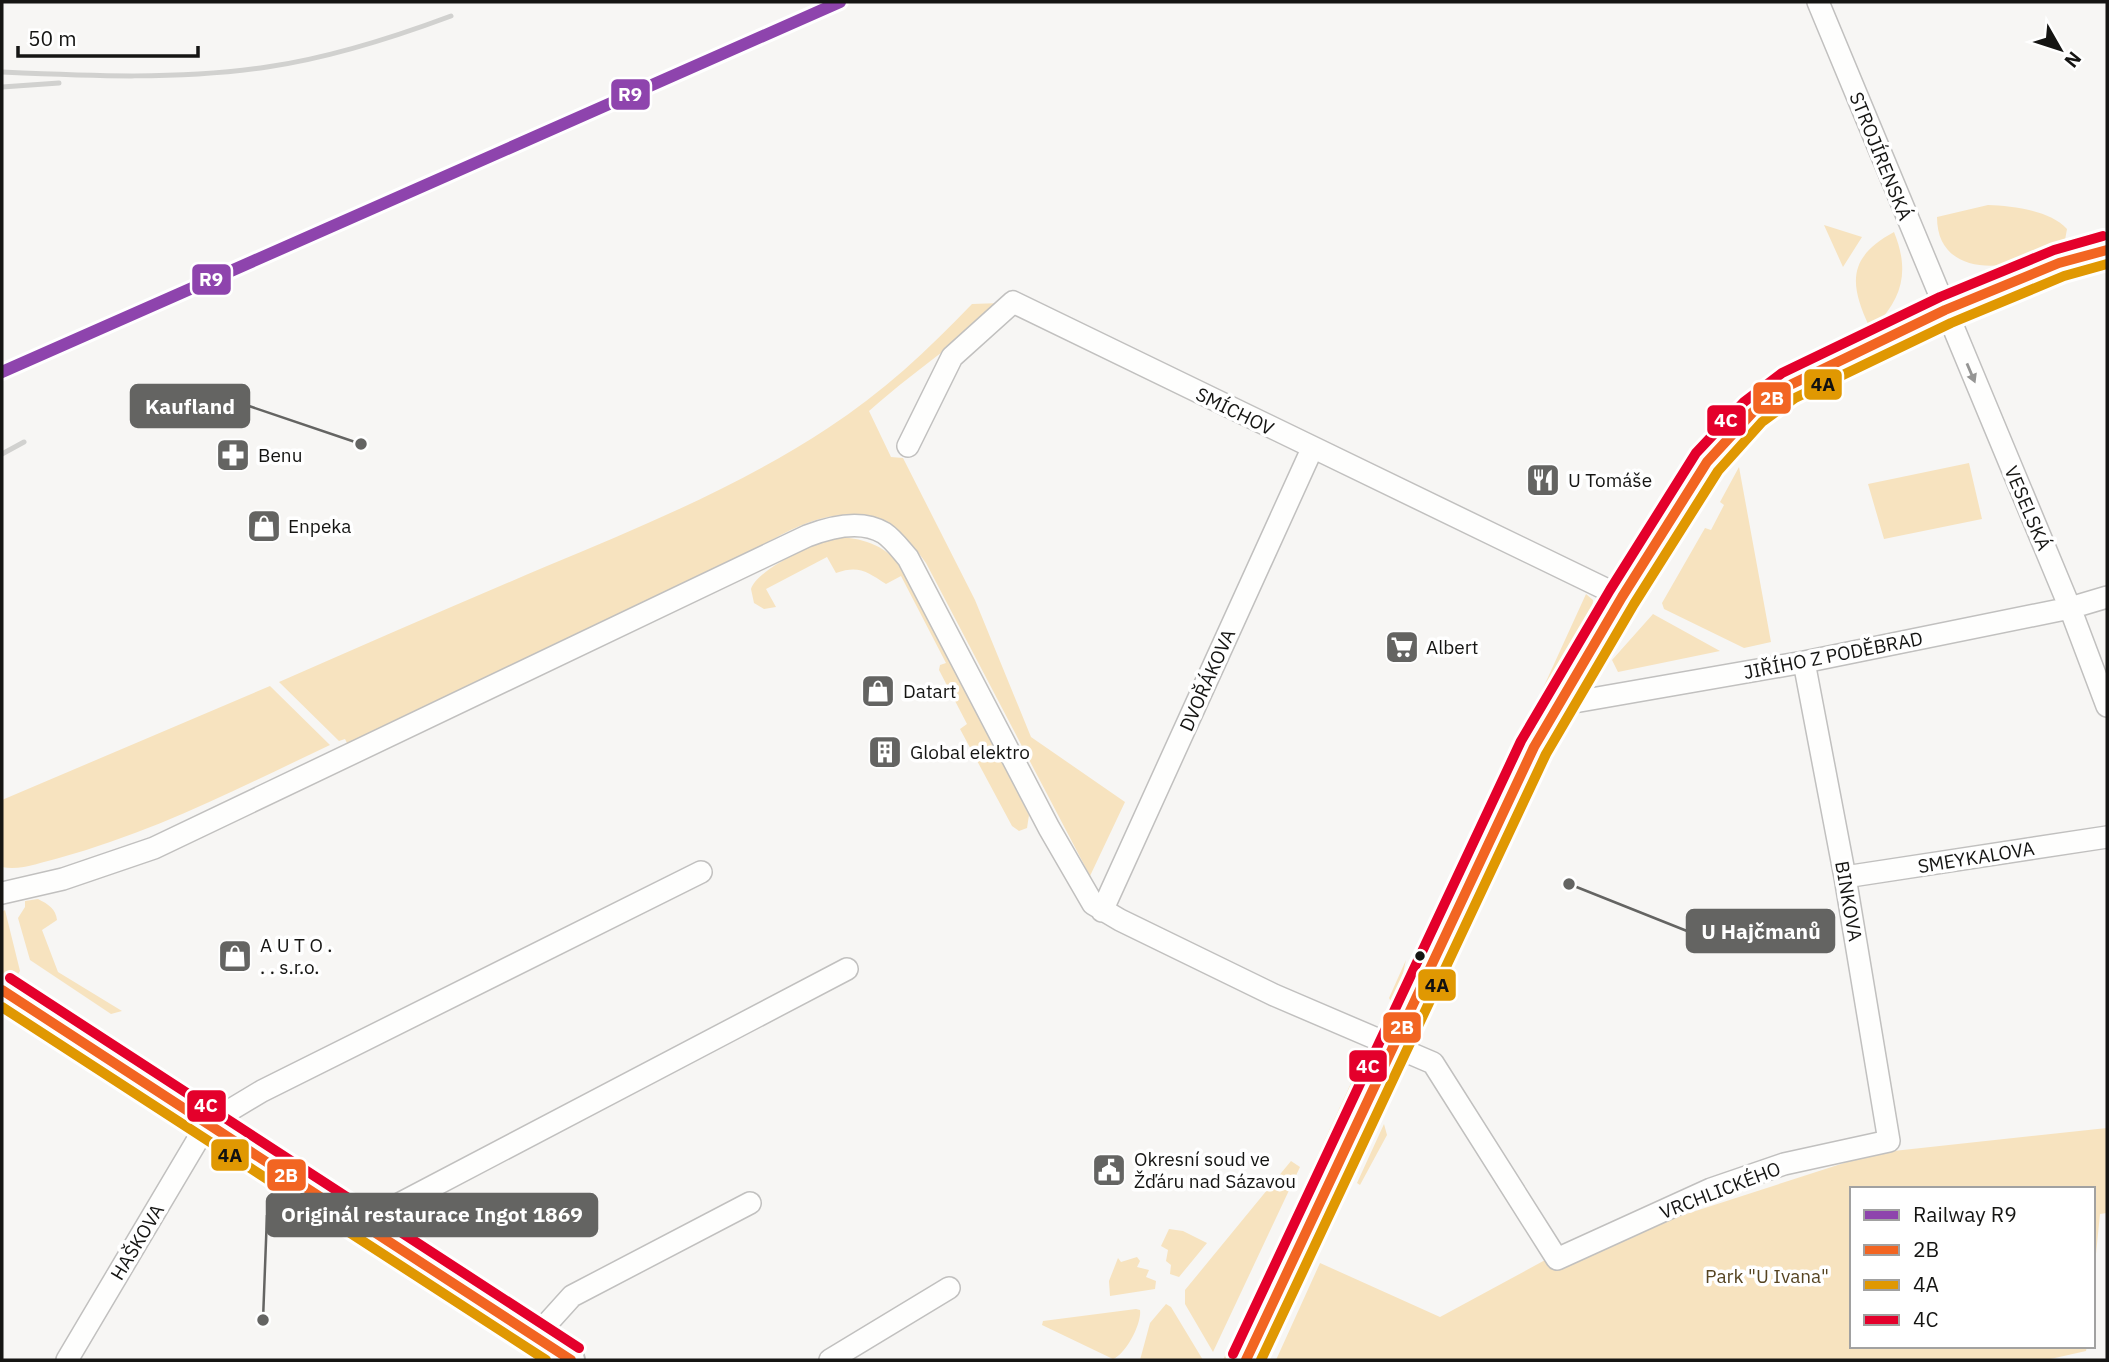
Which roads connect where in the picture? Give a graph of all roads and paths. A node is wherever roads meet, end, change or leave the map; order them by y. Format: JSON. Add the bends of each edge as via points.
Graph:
{"nodes":[{"id":1,"x":1818,"y":2,"type":"edge"},
{"id":2,"x":2107,"y":250,"type":"edge"},
{"id":3,"x":1945,"y":310,"type":"junction"},
{"id":4,"x":908,"y":446,"type":"dead end"},
{"id":5,"x":1312,"y":449,"type":"junction"},
{"id":6,"x":1622,"y":597,"type":"junction"},
{"id":7,"x":2107,"y":597,"type":"edge"},
{"id":8,"x":2070,"y":608,"type":"junction"},
{"id":9,"x":1804,"y":662,"type":"junction"},
{"id":10,"x":1557,"y":705,"type":"junction"},
{"id":11,"x":2107,"y":706,"type":"edge"},
{"id":12,"x":2107,"y":836,"type":"edge"},
{"id":13,"x":701,"y":872,"type":"dead end"},
{"id":14,"x":1845,"y":877,"type":"junction"},
{"id":15,"x":2,"y":893,"type":"edge"},
{"id":16,"x":1102,"y":911,"type":"junction"},
{"id":17,"x":847,"y":969,"type":"dead end"},
{"id":18,"x":2,"y":989,"type":"edge"},
{"id":19,"x":1393,"y":1046,"type":"junction"},
{"id":20,"x":207,"y":1124,"type":"junction"},
{"id":21,"x":1889,"y":1141,"type":"joint"},
{"id":22,"x":750,"y":1203,"type":"dead end"},
{"id":23,"x":360,"y":1224,"type":"junction"},
{"id":24,"x":949,"y":1288,"type":"dead end"},
{"id":25,"x":535,"y":1337,"type":"junction"},
{"id":26,"x":67,"y":1360,"type":"edge"},
{"id":27,"x":571,"y":1360,"type":"edge"},
{"id":28,"x":830,"y":1360,"type":"edge"},
{"id":29,"x":1246,"y":1360,"type":"edge"}],
"edges":[{"from":1,"to":3,"type":"street","name":"STROJÍRENSKÁ"},
{"from":2,"to":3,"type":"street","via":[[2059,263]]},
{"from":3,"to":6,"type":"street","via":[[1788,386],[1753,412],[1707,462]]},
{"from":3,"to":8,"type":"street","name":"VESELSKÁ","one_way":true},
{"from":4,"to":5,"type":"street","name":"SMÍCHOV","via":[[953,357],[1013,302]]},
{"from":5,"to":6,"type":"street","name":"SMÍCHOV"},
{"from":5,"to":16,"type":"street","name":"DVOŘÁKOVA"},
{"from":6,"to":10,"type":"street"},
{"from":7,"to":8,"type":"street","name":"JIŘÍHO Z PODĚBRAD"},
{"from":8,"to":9,"type":"street","name":"JIŘÍHO Z PODĚBRAD"},
{"from":8,"to":11,"type":"street","name":"VESELSKÁ"},
{"from":9,"to":10,"type":"street","name":"JIŘÍHO Z PODĚBRAD"},
{"from":9,"to":14,"type":"street","name":"BINKOVA"},
{"from":10,"to":19,"type":"street"},
{"from":12,"to":14,"type":"street","name":"SMEYKALOVA"},
{"from":13,"to":20,"type":"street","via":[[262,1091]]},
{"from":14,"to":21,"type":"street","name":"BINKOVA"},
{"from":15,"to":16,"type":"street","via":[[63,879],[154,848],[807,536],[854,525],[883,533],[908,558],[1049,828],[1086,894]]},
{"from":16,"to":19,"type":"street","via":[[1274,995]]},
{"from":17,"to":23,"type":"street"},
{"from":18,"to":20,"type":"street"},
{"from":19,"to":21,"type":"street","name":"VRCHLICKÉHO","via":[[1433,1063],[1557,1259],[1711,1189],[1784,1164]]},
{"from":19,"to":29,"type":"street"},
{"from":20,"to":23,"type":"street"},
{"from":20,"to":26,"type":"street","name":"HAŠKOVA"},
{"from":22,"to":25,"type":"street","via":[[572,1296]]},
{"from":23,"to":25,"type":"street"},
{"from":24,"to":28,"type":"street"},
{"from":25,"to":27,"type":"street"}]}
